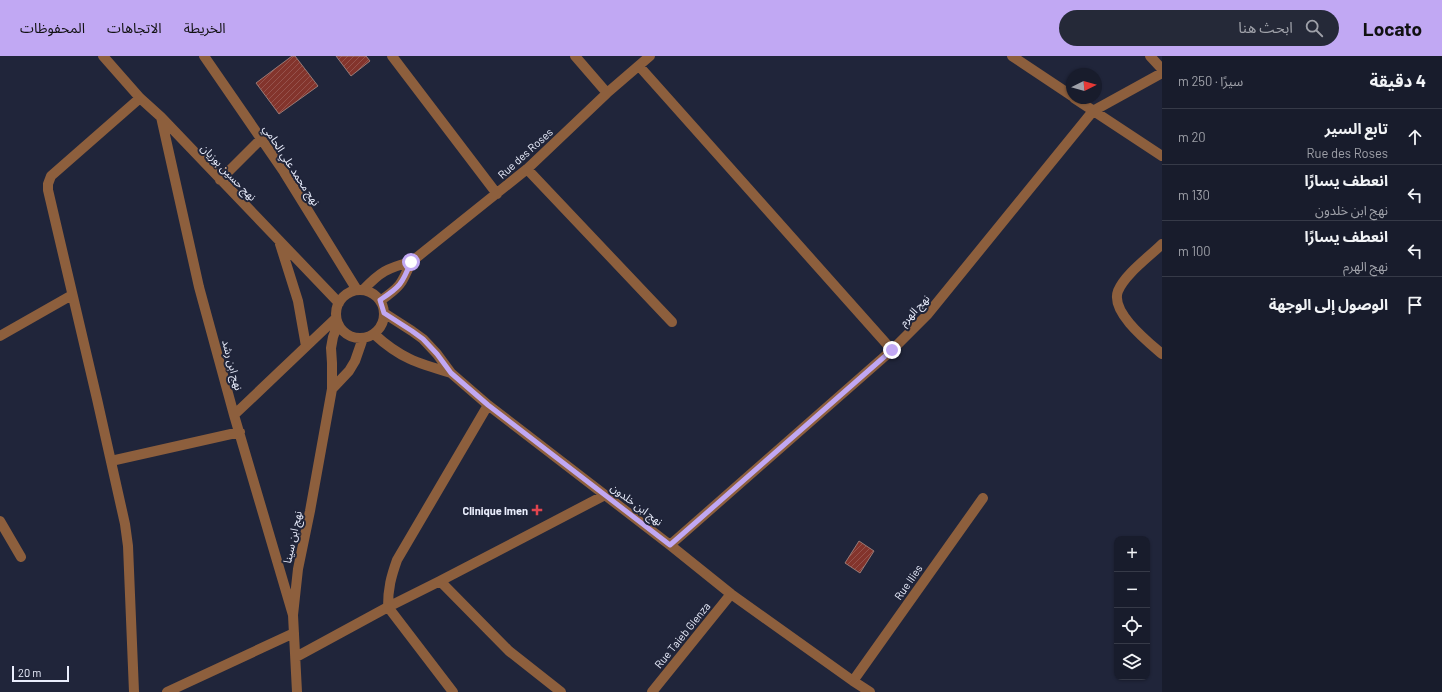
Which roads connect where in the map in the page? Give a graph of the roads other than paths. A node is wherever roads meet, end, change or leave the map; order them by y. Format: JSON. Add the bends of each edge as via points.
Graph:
{"nodes":[{"id":1,"x":103,"y":56,"type":"edge"},
{"id":2,"x":204,"y":56,"type":"edge"},
{"id":3,"x":392,"y":56,"type":"edge"},
{"id":4,"x":575,"y":56,"type":"edge"},
{"id":5,"x":650,"y":56,"type":"edge"},
{"id":6,"x":1012,"y":56,"type":"edge"},
{"id":7,"x":1150,"y":56,"type":"edge"},
{"id":8,"x":639,"y":66,"type":"junction"},
{"id":9,"x":1162,"y":69,"type":"edge"},
{"id":10,"x":1162,"y":73,"type":"edge"},
{"id":11,"x":1066,"y":92,"type":"edge"},
{"id":12,"x":607,"y":93,"type":"junction"},
{"id":13,"x":140,"y":98,"type":"junction"},
{"id":14,"x":1083,"y":104,"type":"edge"},
{"id":15,"x":1093,"y":111,"type":"junction"},
{"id":16,"x":161,"y":117,"type":"junction"},
{"id":17,"x":261,"y":139,"type":"junction"},
{"id":18,"x":1162,"y":156,"type":"edge"},
{"id":19,"x":527,"y":169,"type":"junction"},
{"id":20,"x":220,"y":180,"type":"junction"},
{"id":21,"x":497,"y":194,"type":"junction"},
{"id":22,"x":280,"y":242,"type":"junction"},
{"id":23,"x":1162,"y":244,"type":"edge"},
{"id":24,"x":411,"y":262,"type":"junction"},
{"id":25,"x":360,"y":290,"type":"junction"},
{"id":26,"x":72,"y":295,"type":"junction"},
{"id":27,"x":380,"y":300,"type":"junction"},
{"id":28,"x":339,"y":303,"type":"junction"},
{"id":29,"x":384,"y":313,"type":"junction"},
{"id":30,"x":337,"y":321,"type":"junction"},
{"id":31,"x":672,"y":322,"type":"dead end"},
{"id":32,"x":374,"y":334,"type":"junction"},
{"id":33,"x":0,"y":336,"type":"edge"},
{"id":34,"x":363,"y":338,"type":"junction"},
{"id":35,"x":306,"y":346,"type":"junction"},
{"id":36,"x":892,"y":350,"type":"junction"},
{"id":37,"x":1162,"y":354,"type":"edge"},
{"id":38,"x":451,"y":373,"type":"junction"},
{"id":39,"x":332,"y":389,"type":"junction"},
{"id":40,"x":488,"y":405,"type":"junction"},
{"id":41,"x":234,"y":415,"type":"junction"},
{"id":42,"x":240,"y":432,"type":"junction"},
{"id":43,"x":111,"y":461,"type":"junction"},
{"id":44,"x":605,"y":495,"type":"junction"},
{"id":45,"x":983,"y":498,"type":"dead end"},
{"id":46,"x":0,"y":521,"type":"edge"},
{"id":47,"x":670,"y":545,"type":"junction"},
{"id":48,"x":21,"y":557,"type":"dead end"},
{"id":49,"x":440,"y":581,"type":"junction"},
{"id":50,"x":731,"y":594,"type":"junction"},
{"id":51,"x":388,"y":607,"type":"junction"},
{"id":52,"x":293,"y":615,"type":"junction"},
{"id":53,"x":294,"y":633,"type":"junction"},
{"id":54,"x":296,"y":658,"type":"junction"},
{"id":55,"x":853,"y":681,"type":"junction"},
{"id":56,"x":134,"y":692,"type":"edge"},
{"id":57,"x":167,"y":692,"type":"edge"},
{"id":58,"x":297,"y":692,"type":"edge"},
{"id":59,"x":453,"y":692,"type":"edge"},
{"id":60,"x":561,"y":692,"type":"edge"},
{"id":61,"x":652,"y":692,"type":"edge"},
{"id":62,"x":870,"y":692,"type":"edge"}],
"edges":[{"from":1,"to":13,"type":"street","name":"نهج حسين بوزيان"},
{"from":2,"to":17,"type":"street","name":"نهج محمد علي الحامي"},
{"from":3,"to":21,"type":"street"},
{"from":4,"to":12,"type":"street"},
{"from":5,"to":8,"type":"street","name":"Rue des Roses"},
{"from":6,"to":11,"type":"street"},
{"from":7,"to":9,"type":"street"},
{"from":8,"to":12,"type":"street","name":"Rue des Roses"},
{"from":8,"to":36,"type":"street"},
{"from":10,"to":15,"type":"street"},
{"from":12,"to":19,"type":"street","name":"Rue des Roses"},
{"from":13,"to":16,"type":"street","name":"نهج حسين بوزيان"},
{"from":13,"to":26,"type":"street","via":[[51,176],[48,184],[48,195]]},
{"from":14,"to":15,"type":"street"},
{"from":15,"to":18,"type":"street"},
{"from":15,"to":36,"type":"street","name":"نهج الهرم","via":[[928,315]]},
{"from":16,"to":20,"type":"street","name":"نهج حسين بوزيان"},
{"from":16,"to":41,"type":"street","name":"نهج ابن رشد","via":[[199,287]]},
{"from":17,"to":20,"type":"street"},
{"from":17,"to":25,"type":"street","name":"نهج محمد علي الحامي"},
{"from":19,"to":21,"type":"street","name":"Rue des Roses"},
{"from":19,"to":31,"type":"street"},
{"from":20,"to":22,"type":"street","name":"نهج حسين بوزيان"},
{"from":21,"to":24,"type":"street","name":"Rue des Roses"},
{"from":22,"to":28,"type":"street","name":"نهج حسين بوزيان"},
{"from":22,"to":35,"type":"street","via":[[298,301]]},
{"from":23,"to":37,"type":"street","via":[[1127,278],[1118,292],[1118,307],[1125,318]]},
{"from":24,"to":25,"type":"street","name":"Rue des Roses","via":[[386,269]]},
{"from":24,"to":27,"type":"street","name":"Rue des Roses","via":[[397,289]]},
{"from":25,"to":27,"type":"street","via":[[376,295]]},
{"from":25,"to":28,"type":"street","via":[[349,292]]},
{"from":26,"to":33,"type":"street"},
{"from":26,"to":43,"type":"street"},
{"from":27,"to":29,"type":"street"},
{"from":28,"to":30,"type":"street"},
{"from":29,"to":32,"type":"street","via":[[380,328]]},
{"from":29,"to":38,"type":"street","name":"نهج ابن خلدون","via":[[423,339]]},
{"from":30,"to":34,"type":"street","via":[[344,332],[353,337]]},
{"from":30,"to":35,"type":"street"},
{"from":30,"to":39,"type":"street","name":"نهج ابن سينا","via":[[331,348]]},
{"from":32,"to":34,"type":"street"},
{"from":32,"to":38,"type":"street","name":"نهج ابن خلدون","via":[[402,356]]},
{"from":34,"to":39,"type":"street","via":[[356,361]]},
{"from":35,"to":41,"type":"street"},
{"from":36,"to":47,"type":"street","name":"نهج الهرم"},
{"from":38,"to":40,"type":"street","name":"نهج ابن خلدون"},
{"from":39,"to":52,"type":"street","name":"نهج ابن سينا","via":[[298,569]]},
{"from":40,"to":44,"type":"street","name":"نهج ابن خلدون"},
{"from":40,"to":51,"type":"street","via":[[397,560],[388,592]]},
{"from":41,"to":42,"type":"street","name":"نهج ابن رشد"},
{"from":42,"to":43,"type":"street"},
{"from":42,"to":52,"type":"street","name":"نهج ابن رشد"},
{"from":43,"to":56,"type":"street","via":[[128,546]]},
{"from":44,"to":47,"type":"street","name":"نهج ابن خلدون"},
{"from":44,"to":49,"type":"street"},
{"from":45,"to":55,"type":"street","name":"Rue Ilies"},
{"from":46,"to":48,"type":"street"},
{"from":47,"to":50,"type":"street","name":"نهج ابن خلدون"},
{"from":49,"to":51,"type":"street"},
{"from":49,"to":60,"type":"street","via":[[509,651]]},
{"from":50,"to":55,"type":"street","name":"نهج ابن خلدون"},
{"from":50,"to":61,"type":"street","name":"Rue Taieb Glenza"},
{"from":51,"to":54,"type":"street"},
{"from":51,"to":59,"type":"street"},
{"from":52,"to":53,"type":"street","name":"نهج ابن سينا"},
{"from":53,"to":54,"type":"street","name":"نهج ابن سينا"},
{"from":53,"to":57,"type":"street"},
{"from":54,"to":58,"type":"street","name":"نهج ابن سينا"},
{"from":55,"to":62,"type":"street","name":"نهج ابن خلدون"}]}
